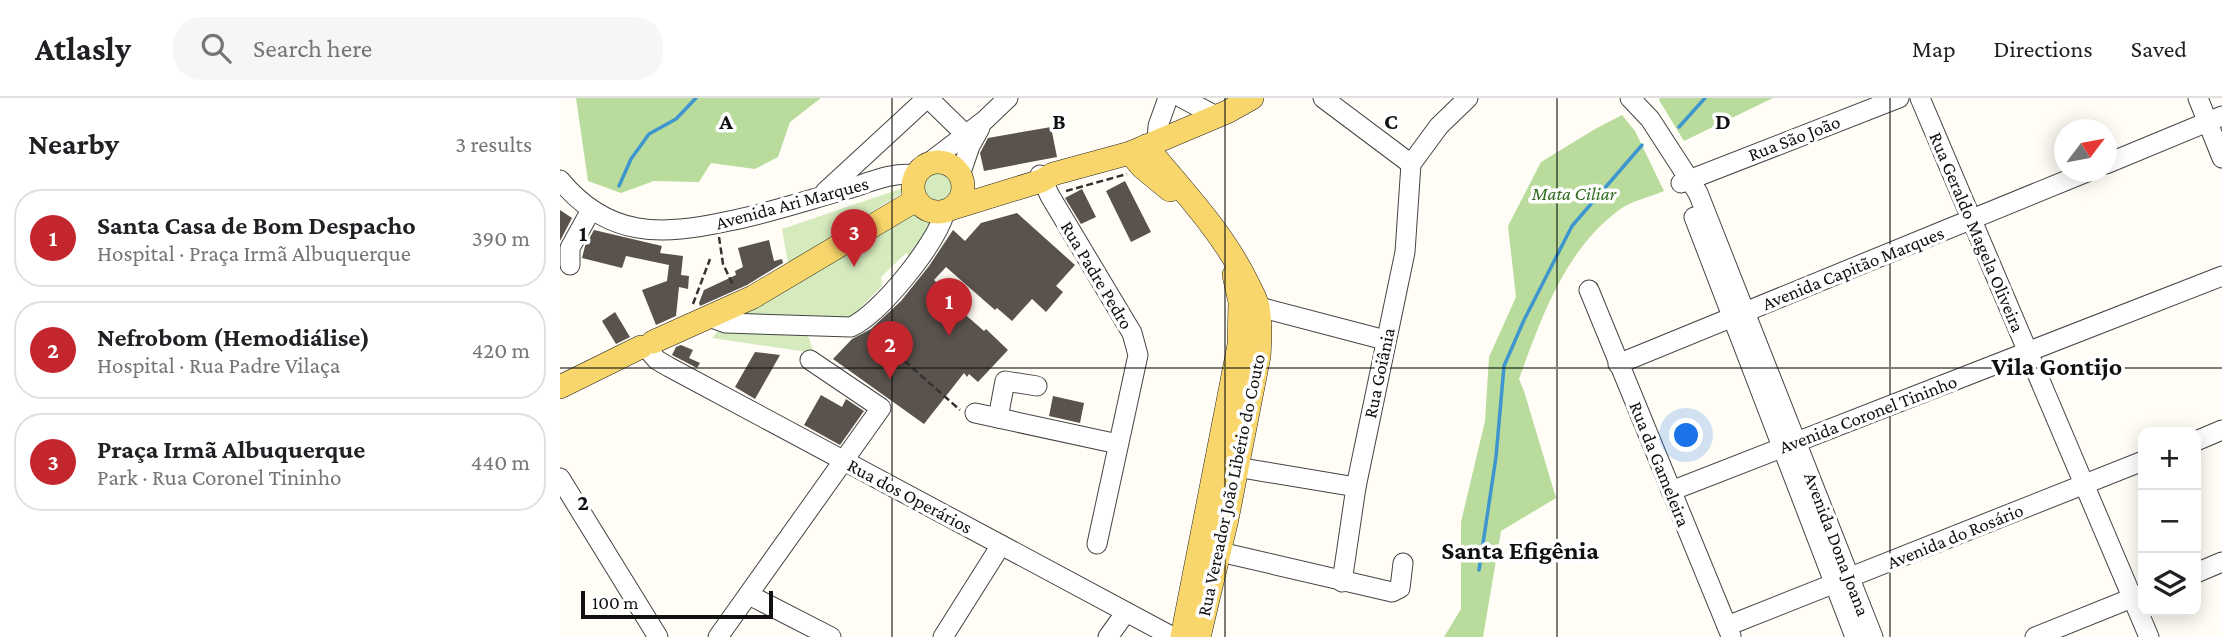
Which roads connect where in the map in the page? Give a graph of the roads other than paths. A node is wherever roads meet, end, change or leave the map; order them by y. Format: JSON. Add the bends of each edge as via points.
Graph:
{"nodes":[{"id":1,"x":928,"y":98,"type":"edge"},
{"id":2,"x":1008,"y":98,"type":"edge"},
{"id":3,"x":1168,"y":98,"type":"edge"},
{"id":4,"x":1182,"y":98,"type":"edge"},
{"id":5,"x":1252,"y":98,"type":"edge"},
{"id":6,"x":1323,"y":98,"type":"edge"},
{"id":7,"x":1468,"y":98,"type":"edge"},
{"id":8,"x":1630,"y":98,"type":"edge"},
{"id":9,"x":1899,"y":98,"type":"edge"},
{"id":10,"x":1920,"y":98,"type":"edge"},
{"id":11,"x":2198,"y":98,"type":"edge"},
{"id":12,"x":1216,"y":116,"type":"junction"},
{"id":13,"x":2215,"y":119,"type":"edge"},
{"id":14,"x":985,"y":120,"type":"junction"},
{"id":15,"x":965,"y":134,"type":"junction"},
{"id":16,"x":1144,"y":152,"type":"junction"},
{"id":17,"x":2117,"y":159,"type":"edge"},
{"id":18,"x":2222,"y":159,"type":"edge"},
{"id":19,"x":1411,"y":164,"type":"junction"},
{"id":20,"x":921,"y":169,"type":"junction"},
{"id":21,"x":961,"y":176,"type":"junction"},
{"id":22,"x":560,"y":180,"type":"edge"},
{"id":23,"x":1685,"y":181,"type":"junction"},
{"id":24,"x":1046,"y":182,"type":"junction"},
{"id":25,"x":2063,"y":182,"type":"edge"},
{"id":26,"x":821,"y":197,"type":"junction"},
{"id":27,"x":916,"y":200,"type":"junction"},
{"id":28,"x":591,"y":210,"type":"junction"},
{"id":29,"x":949,"y":210,"type":"junction"},
{"id":30,"x":1972,"y":219,"type":"junction"},
{"id":31,"x":570,"y":265,"type":"dead end"},
{"id":32,"x":2222,"y":276,"type":"edge"},
{"id":33,"x":1589,"y":290,"type":"dead end"},
{"id":34,"x":1249,"y":303,"type":"junction"},
{"id":35,"x":1739,"y":315,"type":"junction"},
{"id":36,"x":709,"y":317,"type":"junction"},
{"id":37,"x":1385,"y":340,"type":"junction"},
{"id":38,"x":648,"y":347,"type":"junction"},
{"id":39,"x":2028,"y":351,"type":"junction"},
{"id":40,"x":810,"y":359,"type":"dead end"},
{"id":41,"x":1618,"y":364,"type":"junction"},
{"id":42,"x":560,"y":387,"type":"edge"},
{"id":43,"x":1037,"y":387,"type":"dead end"},
{"id":44,"x":969,"y":412,"type":"road end"},
{"id":45,"x":998,"y":418,"type":"junction"},
{"id":46,"x":2222,"y":430,"type":"edge"},
{"id":47,"x":2201,"y":438,"type":"edge"},
{"id":48,"x":1118,"y":444,"type":"junction"},
{"id":49,"x":1790,"y":445,"type":"junction"},
{"id":50,"x":844,"y":460,"type":"junction"},
{"id":51,"x":2138,"y":463,"type":"edge"},
{"id":52,"x":1236,"y":467,"type":"junction"},
{"id":53,"x":560,"y":478,"type":"edge"},
{"id":54,"x":2084,"y":484,"type":"junction"},
{"id":55,"x":1356,"y":486,"type":"junction"},
{"id":56,"x":1671,"y":491,"type":"junction"},
{"id":57,"x":1097,"y":544,"type":"dead end"},
{"id":58,"x":1001,"y":545,"type":"junction"},
{"id":59,"x":1220,"y":552,"type":"junction"},
{"id":60,"x":2222,"y":562,"type":"edge"},
{"id":61,"x":1403,"y":564,"type":"dead end"},
{"id":62,"x":2201,"y":571,"type":"edge"},
{"id":63,"x":1842,"y":580,"type":"junction"},
{"id":64,"x":1342,"y":582,"type":"junction"},
{"id":65,"x":749,"y":596,"type":"junction"},
{"id":66,"x":2138,"y":596,"type":"edge"},
{"id":67,"x":1126,"y":612,"type":"junction"},
{"id":68,"x":2143,"y":616,"type":"edge"},
{"id":69,"x":1729,"y":631,"type":"edge"},
{"id":70,"x":658,"y":637,"type":"edge"},
{"id":71,"x":718,"y":637,"type":"edge"},
{"id":72,"x":831,"y":637,"type":"edge"},
{"id":73,"x":943,"y":637,"type":"edge"},
{"id":74,"x":1108,"y":637,"type":"edge"},
{"id":75,"x":1173,"y":637,"type":"edge"},
{"id":76,"x":1182,"y":637,"type":"edge"},
{"id":77,"x":1199,"y":637,"type":"edge"},
{"id":78,"x":1855,"y":637,"type":"edge"},
{"id":79,"x":1873,"y":637,"type":"edge"},
{"id":80,"x":2035,"y":637,"type":"edge"},
{"id":81,"x":2149,"y":637,"type":"edge"}],
"edges":[{"from":1,"to":15,"type":"street"},
{"from":1,"to":26,"type":"street"},
{"from":2,"to":14,"type":"street"},
{"from":3,"to":16,"type":"street"},
{"from":4,"to":12,"type":"street"},
{"from":5,"to":12,"type":"main road"},
{"from":6,"to":19,"type":"street"},
{"from":7,"to":19,"type":"street","via":[[1439,126]]},
{"from":8,"to":23,"type":"street","name":"Avenida Dona Joana","via":[[1650,120]]},
{"from":9,"to":23,"type":"street","name":"Rua São João"},
{"from":10,"to":30,"type":"street","name":"Rua Geraldo Magela Oliveira"},
{"from":11,"to":13,"type":"street"},
{"from":12,"to":16,"type":"main road"},
{"from":13,"to":17,"type":"street"},
{"from":13,"to":18,"type":"street"},
{"from":14,"to":15,"type":"street"},
{"from":14,"to":21,"type":"street","via":[[970,146]]},
{"from":15,"to":20,"type":"street"},
{"from":16,"to":24,"type":"main road"},
{"from":16,"to":34,"type":"main road","name":"Rua Vereador João Libério do Couto","via":[[1229,256]]},
{"from":19,"to":37,"type":"street","name":"Rua Goiânia","via":[[1405,252]]},
{"from":20,"to":21,"type":"main road","via":[[943,162]]},
{"from":20,"to":26,"type":"street","name":"Avenida Ari Marques"},
{"from":20,"to":27,"type":"main road","via":[[912,183]]},
{"from":21,"to":24,"type":"main road","via":[[978,182]]},
{"from":21,"to":29,"type":"main road","via":[[962,195]]},
{"from":22,"to":28,"type":"street","name":"Avenida Ari Marques"},
{"from":23,"to":35,"type":"street","name":"Avenida Dona Joana"},
{"from":24,"to":29,"type":"main road"},
{"from":24,"to":48,"type":"street","name":"Rua Padre Pedro","via":[[1136,343],[1138,355]]},
{"from":25,"to":30,"type":"street","name":"Avenida Capitão Marques"},
{"from":26,"to":28,"type":"street","name":"Avenida Ari Marques","via":[[666,232],[627,226]]},
{"from":27,"to":29,"type":"main road","via":[[928,211]]},
{"from":27,"to":36,"type":"main road","via":[[741,303]]},
{"from":28,"to":31,"type":"street","via":[[570,248]]},
{"from":29,"to":36,"type":"street","via":[[921,258],[850,327],[726,323]]},
{"from":30,"to":35,"type":"street","name":"Avenida Capitão Marques"},
{"from":30,"to":39,"type":"street","name":"Rua Geraldo Magela Oliveira"},
{"from":32,"to":39,"type":"street","name":"Avenida Coronel Tininho"},
{"from":33,"to":41,"type":"street","name":"Rua da Gameleira"},
{"from":34,"to":37,"type":"street"},
{"from":34,"to":52,"type":"main road","name":"Rua Vereador João Libério do Couto","via":[[1261,337]]},
{"from":34,"to":76,"type":"main road","name":"Rua Vereador João Libério do Couto"},
{"from":35,"to":41,"type":"street","name":"Avenida Capitão Marques"},
{"from":35,"to":49,"type":"street","name":"Avenida Dona Joana"},
{"from":36,"to":38,"type":"main road"},
{"from":37,"to":55,"type":"street","name":"Rua Goiânia"},
{"from":38,"to":42,"type":"main road"},
{"from":38,"to":50,"type":"street","name":"Rua dos Operários","via":[[657,360]]},
{"from":39,"to":49,"type":"street","name":"Avenida Coronel Tininho"},
{"from":39,"to":54,"type":"street","name":"Rua Geraldo Magela Oliveira"},
{"from":40,"to":50,"type":"street","via":[[881,408]]},
{"from":41,"to":56,"type":"street","name":"Rua da Gameleira"},
{"from":43,"to":45,"type":"street","via":[[1005,381]]},
{"from":44,"to":45,"type":"street"},
{"from":45,"to":48,"type":"street"},
{"from":46,"to":47,"type":"street"},
{"from":48,"to":57,"type":"street","name":"Rua Padre Pedro"},
{"from":49,"to":56,"type":"street","name":"Avenida Coronel Tininho"},
{"from":49,"to":63,"type":"street","name":"Avenida Dona Joana"},
{"from":50,"to":58,"type":"street","name":"Rua dos Operários"},
{"from":50,"to":65,"type":"street"},
{"from":51,"to":54,"type":"street","name":"Avenida do Rosário"},
{"from":52,"to":55,"type":"street"},
{"from":52,"to":59,"type":"main road","name":"Rua Vereador João Libério do Couto"},
{"from":53,"to":70,"type":"street"},
{"from":54,"to":63,"type":"street","name":"Avenida do Rosário"},
{"from":54,"to":66,"type":"street","name":"Rua Geraldo Magela Oliveira"},
{"from":55,"to":64,"type":"street","name":"Rua Goiânia"},
{"from":56,"to":69,"type":"street","name":"Rua da Gameleira"},
{"from":58,"to":67,"type":"street","name":"Rua dos Operários"},
{"from":58,"to":73,"type":"street"},
{"from":59,"to":64,"type":"street"},
{"from":59,"to":77,"type":"main road","name":"Rua Vereador João Libério do Couto"},
{"from":60,"to":62,"type":"street"},
{"from":61,"to":64,"type":"street","via":[[1400,588],[1392,592]]},
{"from":63,"to":69,"type":"street","name":"Avenida do Rosário"},
{"from":63,"to":78,"type":"street","name":"Avenida Dona Joana"},
{"from":63,"to":79,"type":"street","name":"Avenida Dona Joana"},
{"from":65,"to":71,"type":"street"},
{"from":65,"to":72,"type":"street"},
{"from":66,"to":80,"type":"street"},
{"from":67,"to":74,"type":"street"},
{"from":67,"to":75,"type":"street","name":"Rua dos Operários"},
{"from":68,"to":81,"type":"street","name":"Rua Geraldo Magela Oliveira"}]}
